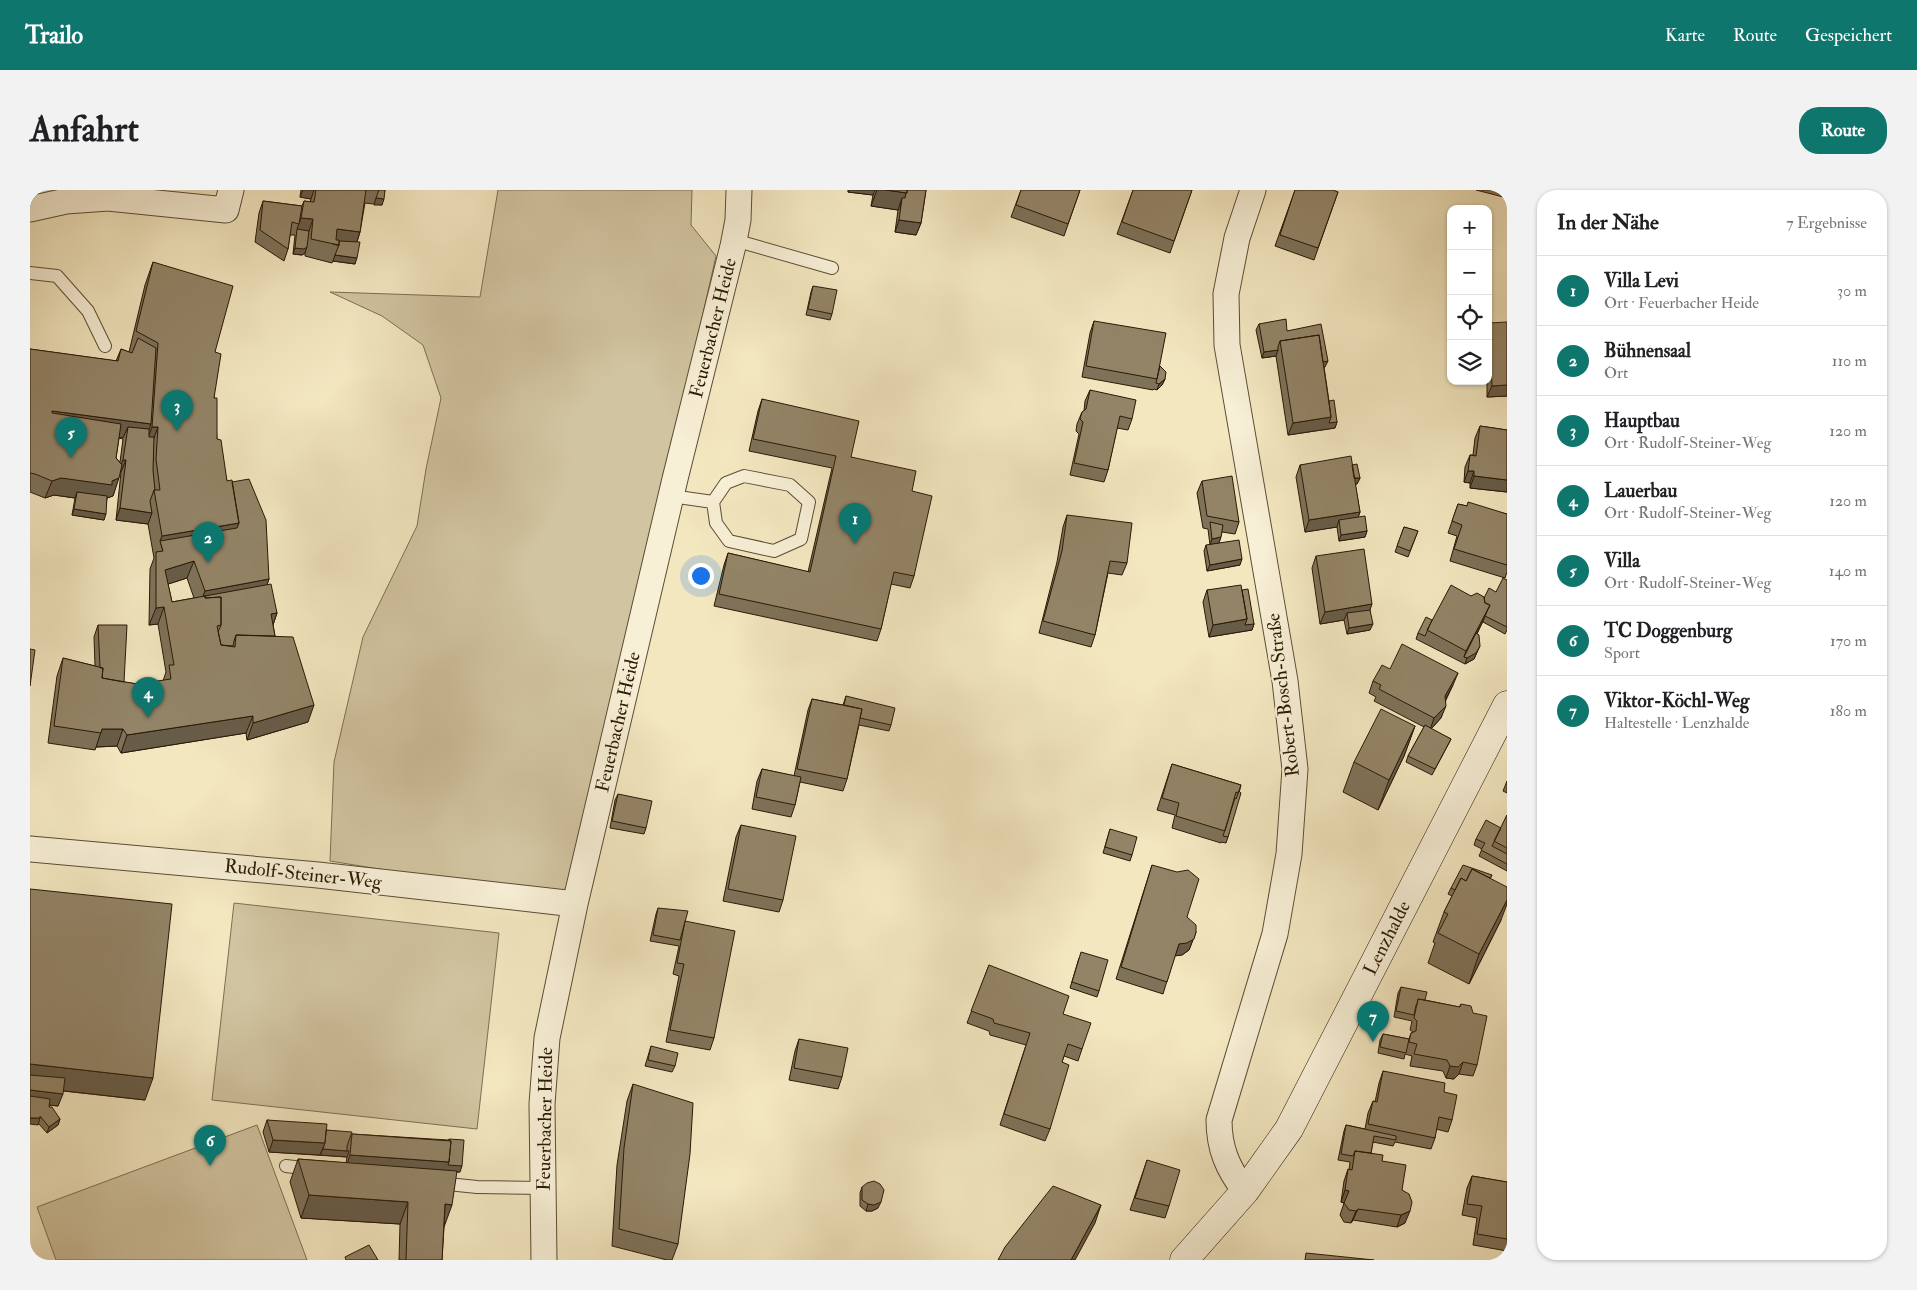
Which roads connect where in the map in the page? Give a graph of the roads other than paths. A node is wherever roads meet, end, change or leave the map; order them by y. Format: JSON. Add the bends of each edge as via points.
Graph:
{"nodes":[{"id":1,"x":231,"y":190,"type":"edge"},
{"id":2,"x":739,"y":190,"type":"edge"},
{"id":3,"x":1253,"y":190,"type":"edge"},
{"id":4,"x":30,"y":209,"type":"edge"},
{"id":5,"x":734,"y":240,"type":"junction"},
{"id":6,"x":832,"y":268,"type":"dead end"},
{"id":7,"x":30,"y":272,"type":"edge"},
{"id":8,"x":104,"y":346,"type":"dead end"},
{"id":9,"x":671,"y":496,"type":"junction"},
{"id":10,"x":713,"y":502,"type":"junction"},
{"id":11,"x":1507,"y":705,"type":"edge"},
{"id":12,"x":30,"y":849,"type":"edge"},
{"id":13,"x":575,"y":904,"type":"junction"},
{"id":14,"x":286,"y":1166,"type":"dead end"},
{"id":15,"x":324,"y":1170,"type":"edge"},
{"id":16,"x":429,"y":1182,"type":"edge"},
{"id":17,"x":543,"y":1188,"type":"junction"},
{"id":18,"x":1245,"y":1191,"type":"junction"},
{"id":19,"x":544,"y":1260,"type":"edge"},
{"id":20,"x":1184,"y":1260,"type":"edge"}],
"edges":[{"from":1,"to":4,"type":"street","via":[[226,210],[108,198],[66,201]]},
{"from":2,"to":5,"type":"street","name":"Feuerbacher Heide"},
{"from":3,"to":18,"type":"street","name":"Robert-Bosch-Straße","via":[[1237,238],[1226,294],[1227,345],[1285,681],[1295,769],[1289,854],[1275,934],[1219,1120],[1219,1139],[1225,1159]]},
{"from":5,"to":6,"type":"lane"},
{"from":5,"to":9,"type":"street","name":"Feuerbacher Heide"},
{"from":7,"to":8,"type":"lane","via":[[57,276],[88,311]]},
{"from":9,"to":10,"type":"lane"},
{"from":9,"to":13,"type":"street","name":"Feuerbacher Heide"},
{"from":10,"to":10,"type":"lane","via":[[716,522],[729,541],[774,551],[800,540],[809,502],[790,486],[744,476],[726,483]]},
{"from":11,"to":18,"type":"street","name":"Lenzhalde","via":[[1289,1129]]},
{"from":12,"to":13,"type":"street","name":"Rudolf-Steiner-Weg","via":[[318,875]]},
{"from":13,"to":17,"type":"street","name":"Feuerbacher Heide","via":[[547,1038],[542,1104]]},
{"from":14,"to":15,"type":"lane"},
{"from":16,"to":17,"type":"lane","via":[[476,1187]]},
{"from":17,"to":19,"type":"street","name":"Feuerbacher Heide"},
{"from":18,"to":20,"type":"street","name":"Lenzhalde"}]}
